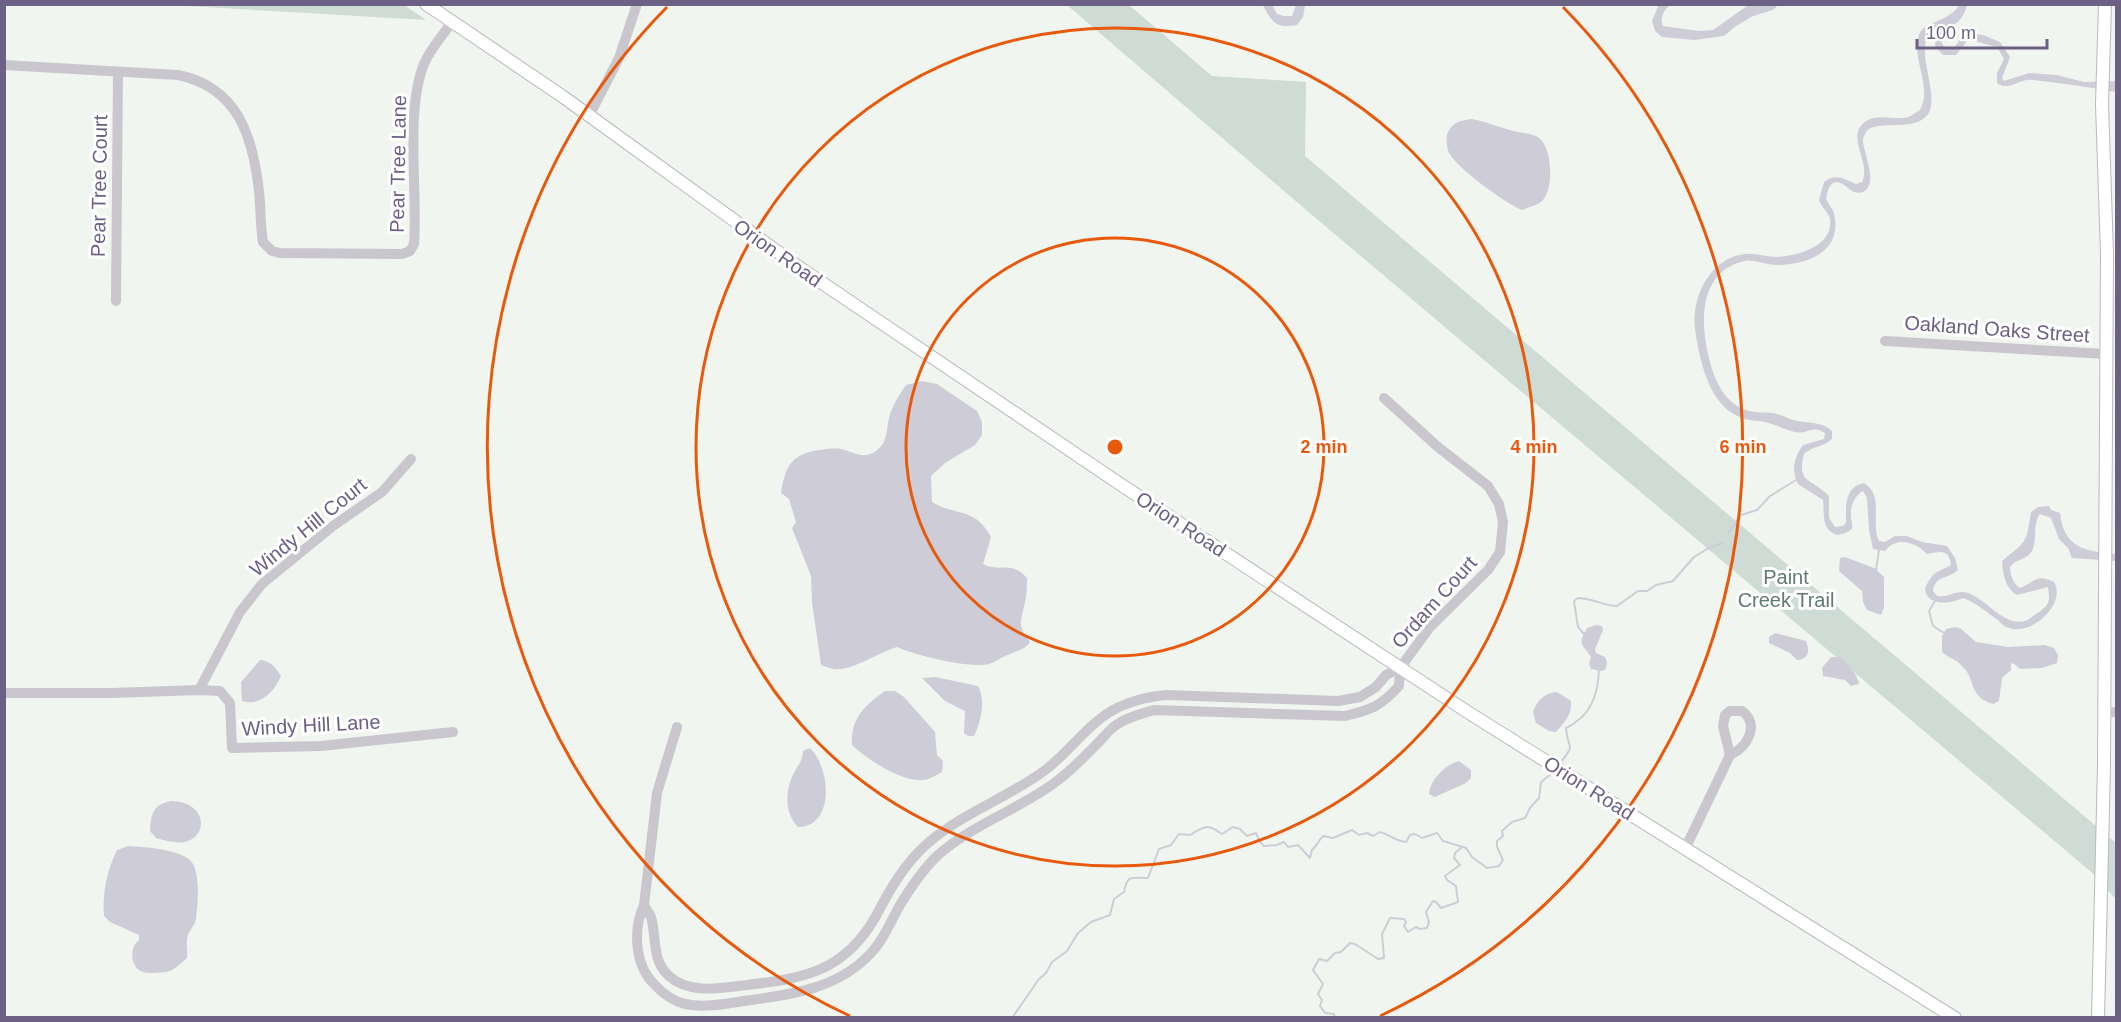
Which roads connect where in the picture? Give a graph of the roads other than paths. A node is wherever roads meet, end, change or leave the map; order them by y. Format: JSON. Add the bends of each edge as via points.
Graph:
{"nodes":[{"id":1,"x":426,"y":4,"type":"edge"},
{"id":2,"x":637,"y":4,"type":"edge"},
{"id":3,"x":2104,"y":4,"type":"edge"},
{"id":4,"x":452,"y":22,"type":"junction"},
{"id":5,"x":4,"y":65,"type":"edge"},
{"id":6,"x":118,"y":72,"type":"junction"},
{"id":7,"x":589,"y":116,"type":"junction"},
{"id":8,"x":116,"y":301,"type":"dead end"},
{"id":9,"x":2111,"y":316,"type":"edge"},
{"id":10,"x":1885,"y":341,"type":"dead end"},
{"id":11,"x":2106,"y":354,"type":"junction"},
{"id":12,"x":1384,"y":398,"type":"dead end"},
{"id":13,"x":411,"y":459,"type":"dead end"},
{"id":14,"x":1400,"y":668,"type":"junction"},
{"id":15,"x":199,"y":690,"type":"junction"},
{"id":16,"x":4,"y":693,"type":"edge"},
{"id":17,"x":1365,"y":694,"type":"junction"},
{"id":18,"x":1162,"y":695,"type":"junction"},
{"id":19,"x":1313,"y":701,"type":"junction"},
{"id":20,"x":1375,"y":707,"type":"junction"},
{"id":21,"x":1161,"y":710,"type":"junction"},
{"id":22,"x":2111,"y":713,"type":"edge"},
{"id":23,"x":1312,"y":715,"type":"junction"},
{"id":24,"x":677,"y":727,"type":"dead end"},
{"id":25,"x":453,"y":732,"type":"dead end"},
{"id":26,"x":1730,"y":755,"type":"dead end"},
{"id":27,"x":1016,"y":789,"type":"junction"},
{"id":28,"x":1023,"y":802,"type":"junction"},
{"id":29,"x":1685,"y":849,"type":"junction"},
{"id":30,"x":910,"y":861,"type":"junction"},
{"id":31,"x":924,"y":870,"type":"junction"},
{"id":32,"x":644,"y":905,"type":"junction"},
{"id":33,"x":776,"y":982,"type":"junction"},
{"id":34,"x":779,"y":997,"type":"junction"},
{"id":35,"x":1955,"y":1017,"type":"edge"},
{"id":36,"x":2098,"y":1017,"type":"edge"}],
"edges":[{"from":1,"to":4,"type":"main road","name":"Orion Road"},
{"from":2,"to":7,"type":"street","via":[[619,58]]},
{"from":3,"to":9,"type":"main road","via":[[2102,104]]},
{"from":4,"to":6,"type":"street","name":"Pear Tree Lane","via":[[424,63],[418,84],[414,244],[402,254],[272,251],[263,242],[253,152],[247,130],[234,108],[222,95],[194,78]]},
{"from":4,"to":7,"type":"main road","name":"Orion Road"},
{"from":5,"to":6,"type":"street","name":"Pear Tree Lane"},
{"from":6,"to":8,"type":"street","name":"Pear Tree Court"},
{"from":7,"to":14,"type":"main road","name":"Orion Road","via":[[825,285]]},
{"from":9,"to":11,"type":"main road"},
{"from":10,"to":11,"type":"street","name":"Oakland Oaks Street"},
{"from":11,"to":22,"type":"main road"},
{"from":12,"to":14,"type":"street","name":"Ordam Court","via":[[1488,486],[1499,504],[1503,522],[1500,552],[1488,570],[1430,627]]},
{"from":13,"to":15,"type":"street","name":"Windy Hill Court","via":[[376,497],[333,526],[262,584],[240,612]]},
{"from":14,"to":17,"type":"street"},
{"from":14,"to":20,"type":"street","via":[[1399,686]]},
{"from":14,"to":29,"type":"main road","name":"Orion Road"},
{"from":15,"to":16,"type":"street","name":"Windy Hill Lane"},
{"from":15,"to":25,"type":"street","name":"Windy Hill Lane","via":[[220,691],[230,703],[232,748],[321,746]]},
{"from":17,"to":19,"type":"street","via":[[1338,701]]},
{"from":17,"to":20,"type":"street"},
{"from":18,"to":19,"type":"street"},
{"from":18,"to":21,"type":"street"},
{"from":18,"to":27,"type":"street","via":[[1118,707],[1096,722],[1059,760]]},
{"from":19,"to":23,"type":"street"},
{"from":20,"to":23,"type":"street","via":[[1345,716]]},
{"from":21,"to":23,"type":"street"},
{"from":21,"to":28,"type":"street","via":[[1139,714],[1115,725],[1071,770]]},
{"from":22,"to":36,"type":"main road"},
{"from":24,"to":32,"type":"street","via":[[657,792]]},
{"from":26,"to":29,"type":"street"},
{"from":27,"to":28,"type":"street"},
{"from":27,"to":30,"type":"street","via":[[951,825]]},
{"from":28,"to":31,"type":"street","via":[[962,837]]},
{"from":29,"to":35,"type":"main road","name":"Orion Road"},
{"from":30,"to":31,"type":"street"},
{"from":30,"to":33,"type":"street","via":[[850,952],[822,969]]},
{"from":31,"to":34,"type":"street","via":[[861,963],[810,990]]},
{"from":32,"to":33,"type":"street","via":[[651,918],[658,959],[668,976],[680,984],[717,989]]},
{"from":32,"to":34,"type":"street","via":[[638,919],[639,959],[662,992],[674,1000],[700,1006]]},
{"from":33,"to":34,"type":"street"}]}
